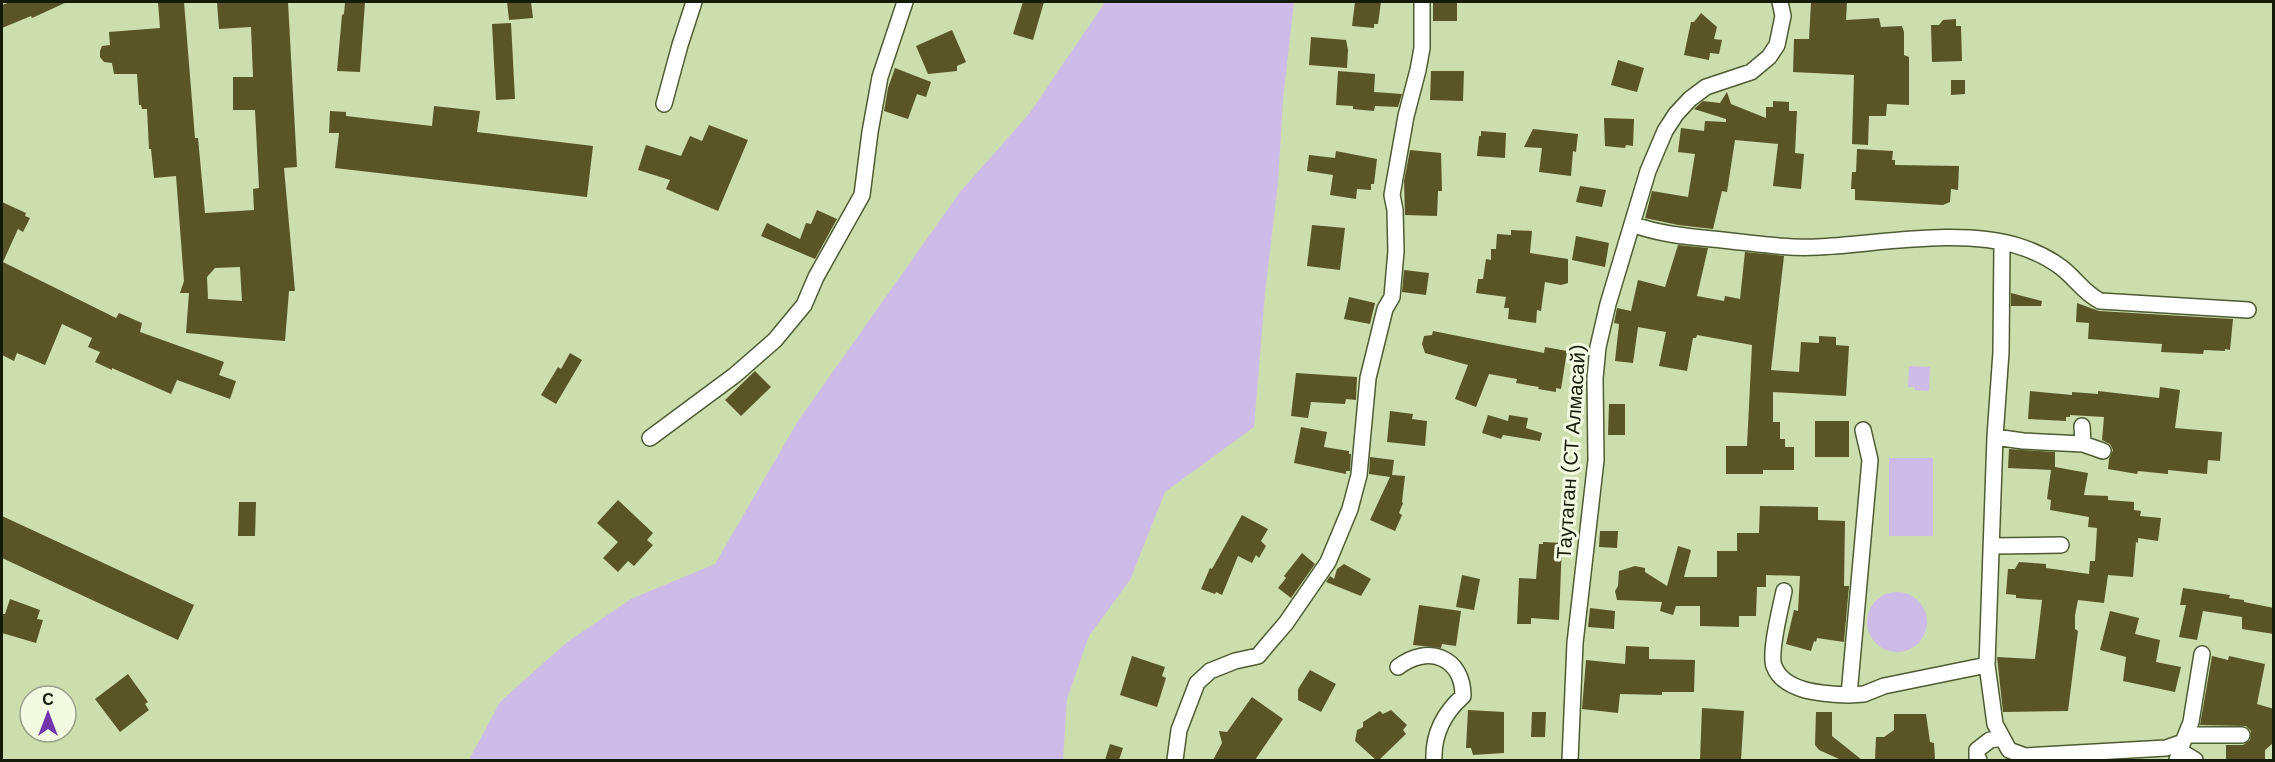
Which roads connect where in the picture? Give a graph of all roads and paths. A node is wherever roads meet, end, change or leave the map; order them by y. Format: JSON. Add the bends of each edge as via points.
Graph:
{"nodes":[{"id":1,"x":694,"y":2,"type":"edge"},
{"id":2,"x":905,"y":2,"type":"edge"},
{"id":3,"x":1422,"y":2,"type":"edge"},
{"id":4,"x":1780,"y":2,"type":"edge"},
{"id":5,"x":664,"y":104,"type":"dead end"},
{"id":6,"x":1632,"y":224,"type":"junction"},
{"id":7,"x":2002,"y":243,"type":"junction"},
{"id":8,"x":2248,"y":310,"type":"dead end"},
{"id":9,"x":2082,"y":426,"type":"dead end"},
{"id":10,"x":1863,"y":430,"type":"dead end"},
{"id":11,"x":1995,"y":437,"type":"junction"},
{"id":12,"x":651,"y":438,"type":"dead end"},
{"id":13,"x":2083,"y":444,"type":"junction"},
{"id":14,"x":2103,"y":451,"type":"dead end"},
{"id":15,"x":2061,"y":545,"type":"dead end"},
{"id":16,"x":1991,"y":546,"type":"junction"},
{"id":17,"x":1784,"y":591,"type":"dead end"},
{"id":18,"x":2202,"y":654,"type":"dead end"},
{"id":19,"x":1987,"y":665,"type":"junction"},
{"id":20,"x":1398,"y":667,"type":"dead end"},
{"id":21,"x":1849,"y":695,"type":"junction"},
{"id":22,"x":2242,"y":735,"type":"dead end"},
{"id":23,"x":2181,"y":747,"type":"edge"},
{"id":24,"x":2004,"y":753,"type":"edge"},
{"id":25,"x":1978,"y":755,"type":"edge"},
{"id":26,"x":2026,"y":758,"type":"edge"},
{"id":27,"x":1175,"y":760,"type":"edge"},
{"id":28,"x":1434,"y":760,"type":"edge"},
{"id":29,"x":1570,"y":760,"type":"edge"},
{"id":30,"x":1964,"y":760,"type":"edge"},
{"id":31,"x":2195,"y":760,"type":"edge"}],
"edges":[{"from":1,"to":5,"type":"street"},
{"from":2,"to":12,"type":"street","via":[[880,76],[862,195],[804,305],[775,340],[735,375]]},
{"from":3,"to":27,"type":"street","via":[[1420,59],[1392,195],[1396,251],[1392,297],[1385,309],[1368,378],[1362,455],[1350,509],[1328,562],[1258,656],[1210,671],[1197,683],[1179,730]]},
{"from":4,"to":6,"type":"street","name":"Таутаган (СТ Алмасай)","via":[[1784,16],[1777,45],[1769,57],[1751,72],[1706,87],[1670,123],[1648,171]]},
{"from":6,"to":7,"type":"street","via":[[1687,236],[1787,247],[1925,239]]},
{"from":6,"to":29,"type":"street","name":"Таутаган (СТ Алмасай)","via":[[1598,347],[1594,397],[1596,460],[1575,643]]},
{"from":7,"to":8,"type":"street","via":[[2042,255],[2100,301]]},
{"from":7,"to":11,"type":"street"},
{"from":9,"to":13,"type":"street"},
{"from":10,"to":21,"type":"street","via":[[1870,460]]},
{"from":11,"to":13,"type":"street"},
{"from":11,"to":16,"type":"street"},
{"from":13,"to":14,"type":"street"},
{"from":15,"to":16,"type":"street"},
{"from":16,"to":19,"type":"street"},
{"from":17,"to":21,"type":"street","via":[[1773,665],[1783,678],[1799,688]]},
{"from":18,"to":23,"type":"street","via":[[2191,722]]},
{"from":19,"to":21,"type":"street"},
{"from":19,"to":24,"type":"street","via":[[1990,700]]},
{"from":20,"to":28,"type":"street","via":[[1412,659],[1435,655],[1446,660],[1460,676],[1463,696],[1443,718]]},
{"from":22,"to":23,"type":"street"},
{"from":23,"to":26,"type":"street"},
{"from":23,"to":31,"type":"street"},
{"from":24,"to":25,"type":"street","via":[[1990,740]]},
{"from":24,"to":26,"type":"street"},
{"from":25,"to":30,"type":"street"}]}
